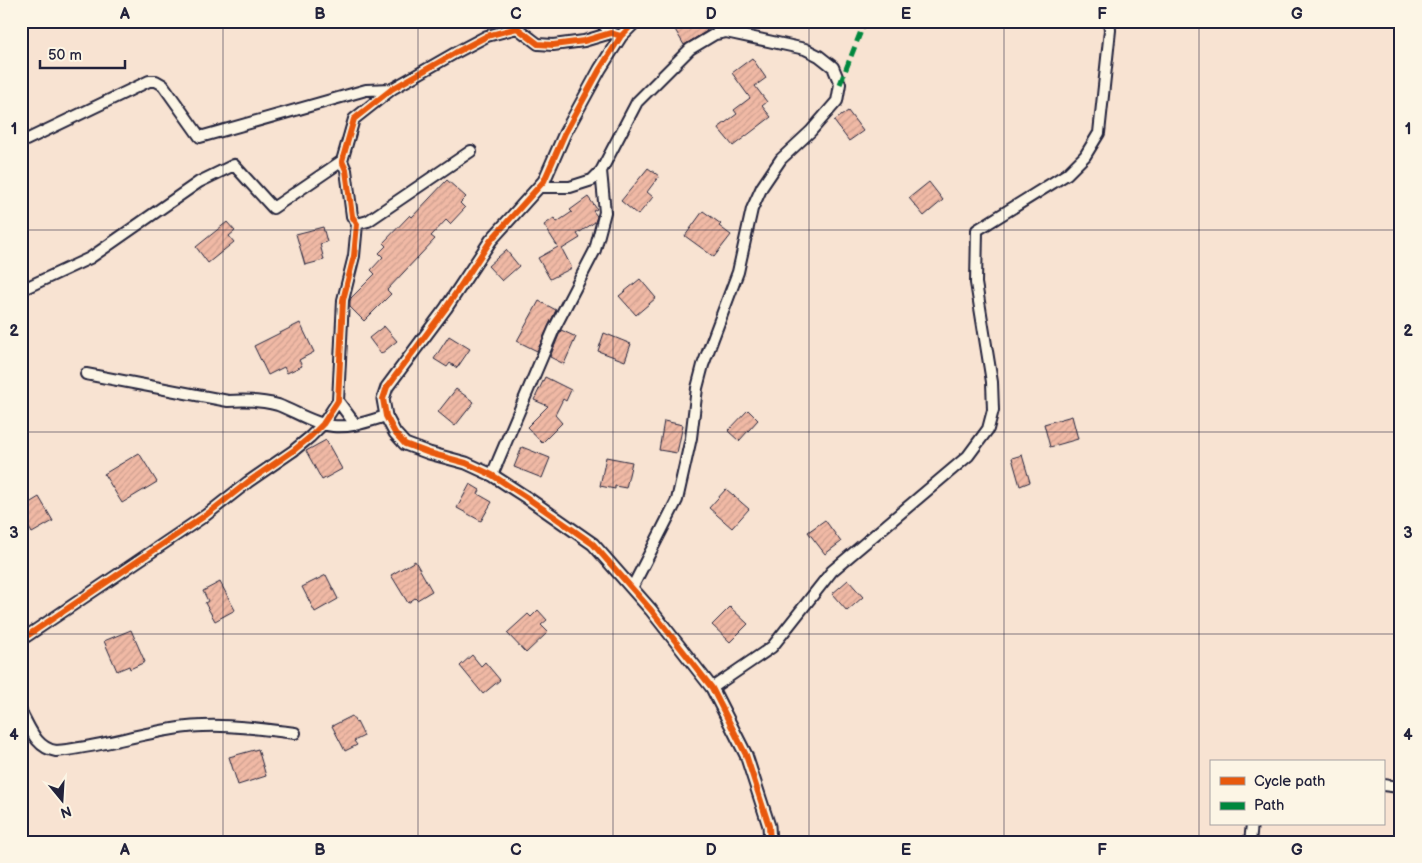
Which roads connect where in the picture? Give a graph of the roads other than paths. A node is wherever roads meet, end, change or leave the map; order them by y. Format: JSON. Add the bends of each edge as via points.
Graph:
{"nodes":[{"id":1,"x":600,"y":21,"type":"edge"},
{"id":2,"x":636,"y":21,"type":"edge"},
{"id":3,"x":1109,"y":21,"type":"edge"},
{"id":4,"x":517,"y":25,"type":"edge"},
{"id":5,"x":616,"y":34,"type":"junction"},
{"id":6,"x":392,"y":89,"type":"junction"},
{"id":7,"x":24,"y":141,"type":"dead end"},
{"id":8,"x":471,"y":151,"type":"dead end"},
{"id":9,"x":342,"y":161,"type":"junction"},
{"id":10,"x":601,"y":171,"type":"junction"},
{"id":11,"x":539,"y":187,"type":"junction"},
{"id":12,"x":357,"y":224,"type":"junction"},
{"id":13,"x":21,"y":290,"type":"edge"},
{"id":14,"x":86,"y":374,"type":"dead end"},
{"id":15,"x":338,"y":401,"type":"junction"},
{"id":16,"x":386,"y":416,"type":"junction"},
{"id":17,"x":322,"y":424,"type":"junction"},
{"id":18,"x":355,"y":424,"type":"junction"},
{"id":19,"x":492,"y":475,"type":"junction"},
{"id":20,"x":632,"y":588,"type":"junction"},
{"id":21,"x":21,"y":640,"type":"edge"},
{"id":22,"x":712,"y":688,"type":"junction"},
{"id":23,"x":21,"y":712,"type":"edge"},
{"id":24,"x":295,"y":733,"type":"dead end"},
{"id":25,"x":1384,"y":785,"type":"edge"},
{"id":26,"x":1401,"y":792,"type":"edge"},
{"id":27,"x":1252,"y":826,"type":"edge"},
{"id":28,"x":770,"y":842,"type":"edge"},
{"id":29,"x":1250,"y":842,"type":"edge"}],
"edges":[{"from":1,"to":5,"type":"street"},
{"from":2,"to":5,"type":"street"},
{"from":3,"to":22,"type":"street","via":[[1099,132],[1085,156],[1067,174],[977,230],[976,283],[992,382],[988,429],[968,456],[832,571],[772,647]]},
{"from":4,"to":5,"type":"street","via":[[538,44],[553,45]]},
{"from":4,"to":6,"type":"street","via":[[487,36]]},
{"from":5,"to":11,"type":"street"},
{"from":6,"to":7,"type":"street","via":[[366,90],[200,137],[163,85],[149,81]]},
{"from":6,"to":9,"type":"street","via":[[354,118]]},
{"from":8,"to":12,"type":"street","via":[[368,221]]},
{"from":9,"to":12,"type":"street","via":[[352,216]]},
{"from":9,"to":13,"type":"street","via":[[273,208],[234,165],[199,182],[90,258]]},
{"from":10,"to":11,"type":"street","via":[[592,180],[570,187]]},
{"from":10,"to":19,"type":"street","via":[[605,212],[595,250],[554,328]]},
{"from":10,"to":20,"type":"street","via":[[636,102],[690,49],[715,34],[726,32],[805,49],[833,67],[840,84],[837,101],[781,159],[752,209],[738,272],[697,388],[678,500]]},
{"from":11,"to":16,"type":"street","via":[[491,240],[446,308],[387,386],[384,399]]},
{"from":12,"to":15,"type":"street","via":[[354,256],[343,300]]},
{"from":14,"to":17,"type":"street","via":[[228,401],[248,399],[276,404]]},
{"from":15,"to":17,"type":"street"},
{"from":15,"to":18,"type":"street"},
{"from":16,"to":18,"type":"street"},
{"from":16,"to":19,"type":"street","via":[[405,444],[466,462]]},
{"from":17,"to":18,"type":"street"},
{"from":17,"to":21,"type":"street","via":[[293,451],[206,515]]},
{"from":19,"to":20,"type":"street","via":[[593,544]]},
{"from":20,"to":22,"type":"street"},
{"from":22,"to":28,"type":"street","via":[[746,755]]},
{"from":23,"to":24,"type":"street","via":[[40,744],[56,751],[193,726],[240,726]]},
{"from":25,"to":26,"type":"street","via":[[1399,787]]},
{"from":27,"to":29,"type":"street"}]}
